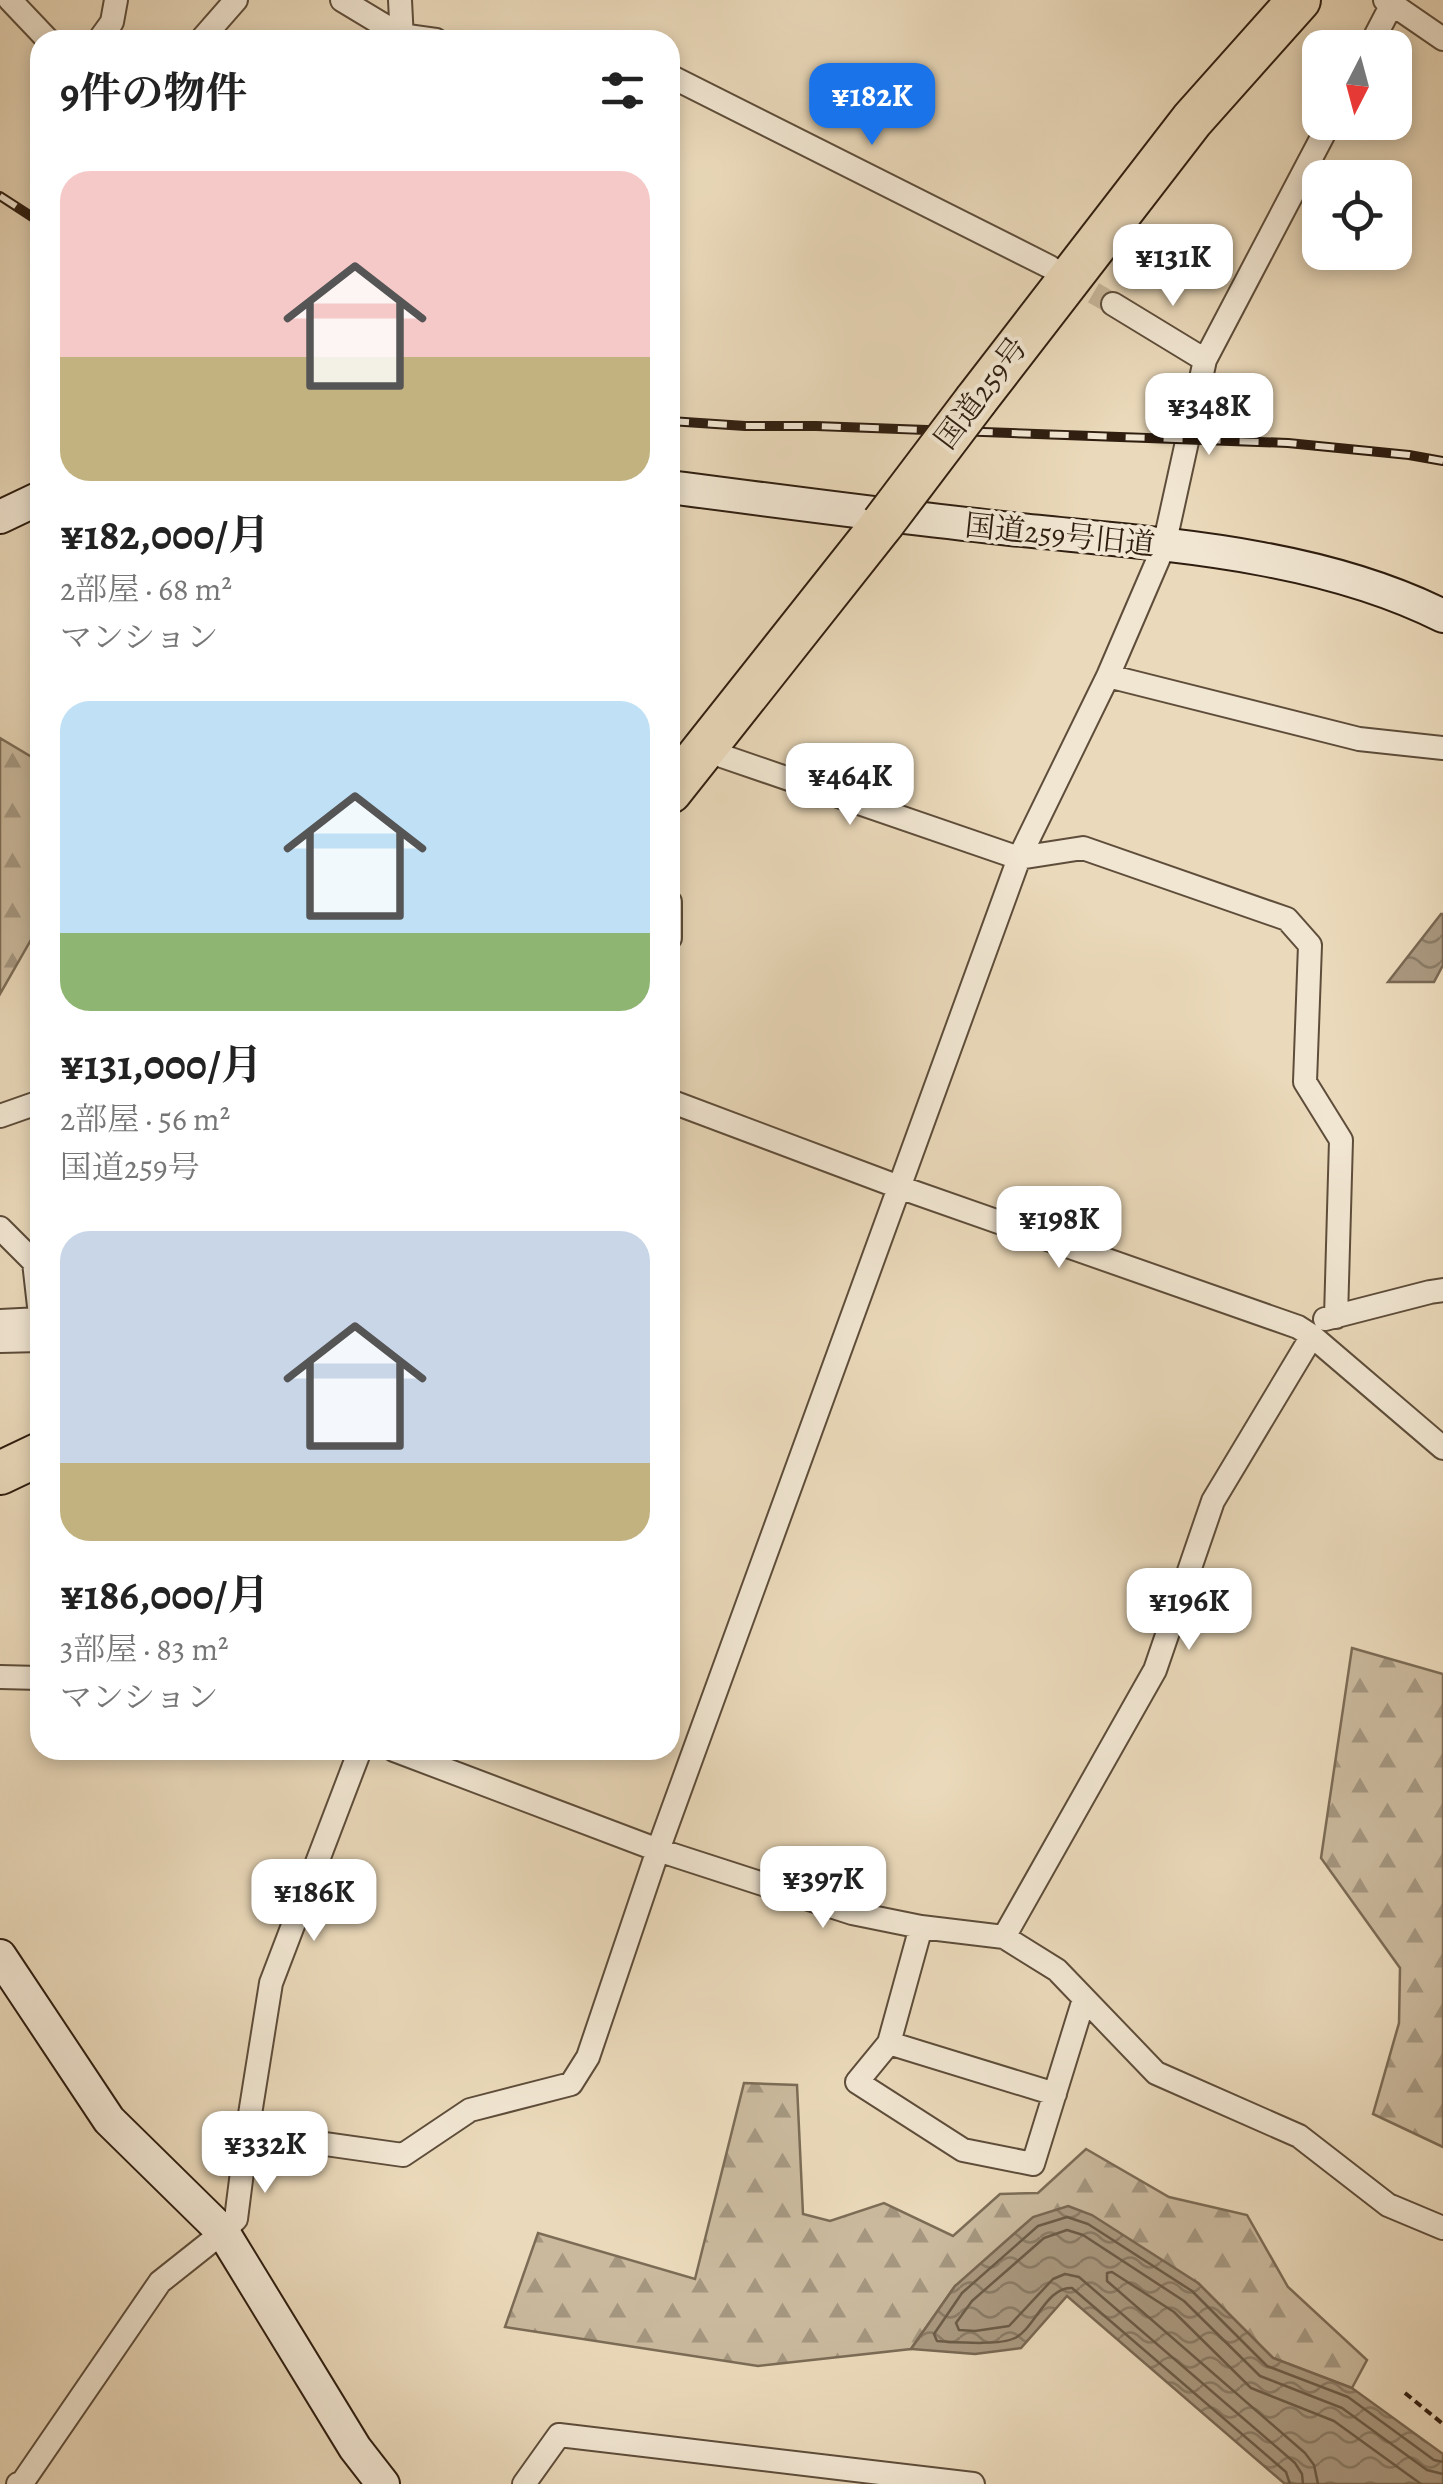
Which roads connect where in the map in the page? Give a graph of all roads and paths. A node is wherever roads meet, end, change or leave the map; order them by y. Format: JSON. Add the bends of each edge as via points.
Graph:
{"nodes":[{"id":1,"x":10,"y":0,"type":"edge"},
{"id":2,"x":116,"y":0,"type":"edge"},
{"id":3,"x":236,"y":0,"type":"edge"},
{"id":4,"x":342,"y":0,"type":"edge"},
{"id":5,"x":400,"y":0,"type":"edge"},
{"id":6,"x":1299,"y":0,"type":"edge"},
{"id":7,"x":1389,"y":2,"type":"edge"},
{"id":8,"x":38,"y":30,"type":"edge"},
{"id":9,"x":106,"y":30,"type":"edge"},
{"id":10,"x":210,"y":30,"type":"edge"},
{"id":11,"x":389,"y":30,"type":"edge"},
{"id":12,"x":401,"y":30,"type":"edge"},
{"id":13,"x":1377,"y":30,"type":"edge"},
{"id":14,"x":1443,"y":39,"type":"edge"},
{"id":15,"x":680,"y":81,"type":"edge"},
{"id":16,"x":1321,"y":140,"type":"edge"},
{"id":17,"x":1050,"y":267,"type":"tunnel mouth"},
{"id":18,"x":1113,"y":304,"type":"tunnel mouth"},
{"id":19,"x":1205,"y":360,"type":"junction"},
{"id":20,"x":680,"y":488,"type":"edge"},
{"id":21,"x":30,"y":503,"type":"edge"},
{"id":22,"x":0,"y":517,"type":"edge"},
{"id":23,"x":1164,"y":546,"type":"junction"},
{"id":24,"x":1443,"y":616,"type":"edge"},
{"id":25,"x":1108,"y":676,"type":"junction"},
{"id":26,"x":706,"y":746,"type":"junction"},
{"id":27,"x":1443,"y":748,"type":"edge"},
{"id":28,"x":680,"y":779,"type":"edge"},
{"id":29,"x":1018,"y":858,"type":"junction"},
{"id":30,"x":30,"y":1106,"type":"edge"},
{"id":31,"x":680,"y":1106,"type":"edge"},
{"id":32,"x":0,"y":1116,"type":"edge"},
{"id":33,"x":898,"y":1188,"type":"junction"},
{"id":34,"x":0,"y":1228,"type":"edge"},
{"id":35,"x":30,"y":1258,"type":"edge"},
{"id":36,"x":1439,"y":1285,"type":"edge"},
{"id":37,"x":1336,"y":1316,"type":"junction"},
{"id":38,"x":30,"y":1318,"type":"edge"},
{"id":39,"x":0,"y":1321,"type":"edge"},
{"id":40,"x":1305,"y":1331,"type":"junction"},
{"id":41,"x":30,"y":1340,"type":"edge"},
{"id":42,"x":0,"y":1341,"type":"edge"},
{"id":43,"x":1443,"y":1448,"type":"edge"},
{"id":44,"x":30,"y":1459,"type":"edge"},
{"id":45,"x":0,"y":1474,"type":"edge"},
{"id":46,"x":0,"y":1677,"type":"edge"},
{"id":47,"x":30,"y":1678,"type":"edge"},
{"id":48,"x":356,"y":1760,"type":"edge"},
{"id":49,"x":420,"y":1760,"type":"edge"},
{"id":50,"x":658,"y":1850,"type":"junction"},
{"id":51,"x":921,"y":1928,"type":"junction"},
{"id":52,"x":1004,"y":1936,"type":"junction"},
{"id":53,"x":0,"y":1956,"type":"edge"},
{"id":54,"x":1084,"y":1999,"type":"junction"},
{"id":55,"x":889,"y":2043,"type":"junction"},
{"id":56,"x":1055,"y":2094,"type":"junction"},
{"id":57,"x":246,"y":2133,"type":"junction"},
{"id":58,"x":1443,"y":2228,"type":"edge"},
{"id":59,"x":224,"y":2232,"type":"junction"},
{"id":60,"x":1405,"y":2394,"type":"dead end"},
{"id":61,"x":1443,"y":2424,"type":"edge"},
{"id":62,"x":0,"y":2480,"type":"edge"},
{"id":63,"x":8,"y":2484,"type":"edge"},
{"id":64,"x":18,"y":2484,"type":"edge"},
{"id":65,"x":383,"y":2484,"type":"edge"},
{"id":66,"x":524,"y":2484,"type":"edge"},
{"id":67,"x":973,"y":2484,"type":"edge"}],
"edges":[{"from":1,"to":8,"type":"street"},
{"from":2,"to":9,"type":"street"},
{"from":3,"to":10,"type":"street"},
{"from":4,"to":11,"type":"street"},
{"from":5,"to":12,"type":"street"},
{"from":6,"to":26,"type":"highway","name":"国道259号","bridge":true,"via":[[1192,120]]},
{"from":7,"to":13,"type":"street"},
{"from":7,"to":14,"type":"street"},
{"from":15,"to":17,"type":"street"},
{"from":16,"to":19,"type":"street"},
{"from":18,"to":19,"type":"street"},
{"from":19,"to":23,"type":"street"},
{"from":20,"to":23,"type":"street","name":"国道259号旧道"},
{"from":21,"to":22,"type":"street"},
{"from":23,"to":24,"type":"street","name":"国道259号旧道","via":[[1346,578]]},
{"from":23,"to":25,"type":"street"},
{"from":25,"to":27,"type":"street","via":[[1359,739]]},
{"from":25,"to":29,"type":"street"},
{"from":26,"to":28,"type":"highway","name":"国道259号"},
{"from":26,"to":29,"type":"street"},
{"from":29,"to":33,"type":"street"},
{"from":29,"to":37,"type":"street","via":[[1083,848],[1287,919],[1310,945],[1304,1082],[1341,1140]]},
{"from":30,"to":32,"type":"street"},
{"from":31,"to":33,"type":"street"},
{"from":33,"to":40,"type":"street"},
{"from":33,"to":50,"type":"street"},
{"from":34,"to":35,"type":"street"},
{"from":36,"to":37,"type":"street"},
{"from":37,"to":40,"type":"street"},
{"from":38,"to":39,"type":"street"},
{"from":40,"to":43,"type":"street"},
{"from":40,"to":52,"type":"street","via":[[1213,1501],[1155,1670]]},
{"from":41,"to":42,"type":"street"},
{"from":44,"to":45,"type":"highway"},
{"from":46,"to":47,"type":"street"},
{"from":48,"to":57,"type":"street","via":[[271,1982]]},
{"from":49,"to":50,"type":"street"},
{"from":50,"to":51,"type":"street","via":[[852,1913]]},
{"from":50,"to":57,"type":"street","via":[[588,2058],[571,2084],[470,2110],[403,2155]]},
{"from":51,"to":52,"type":"street"},
{"from":51,"to":55,"type":"street"},
{"from":52,"to":54,"type":"street","via":[[1057,1970]]},
{"from":53,"to":59,"type":"street","via":[[109,2120]]},
{"from":54,"to":56,"type":"street"},
{"from":54,"to":58,"type":"street","via":[[1156,2073],[1299,2136],[1388,2205]]},
{"from":55,"to":56,"type":"street"},
{"from":55,"to":56,"type":"street","via":[[856,2082],[964,2150],[1033,2164]]},
{"from":57,"to":59,"type":"street","via":[[236,2219]]},
{"from":59,"to":64,"type":"street","via":[[160,2282]]},
{"from":59,"to":65,"type":"street"},
{"from":60,"to":61,"type":"path"},
{"from":62,"to":63,"type":"street"},
{"from":66,"to":67,"type":"street","via":[[559,2435]]}]}
